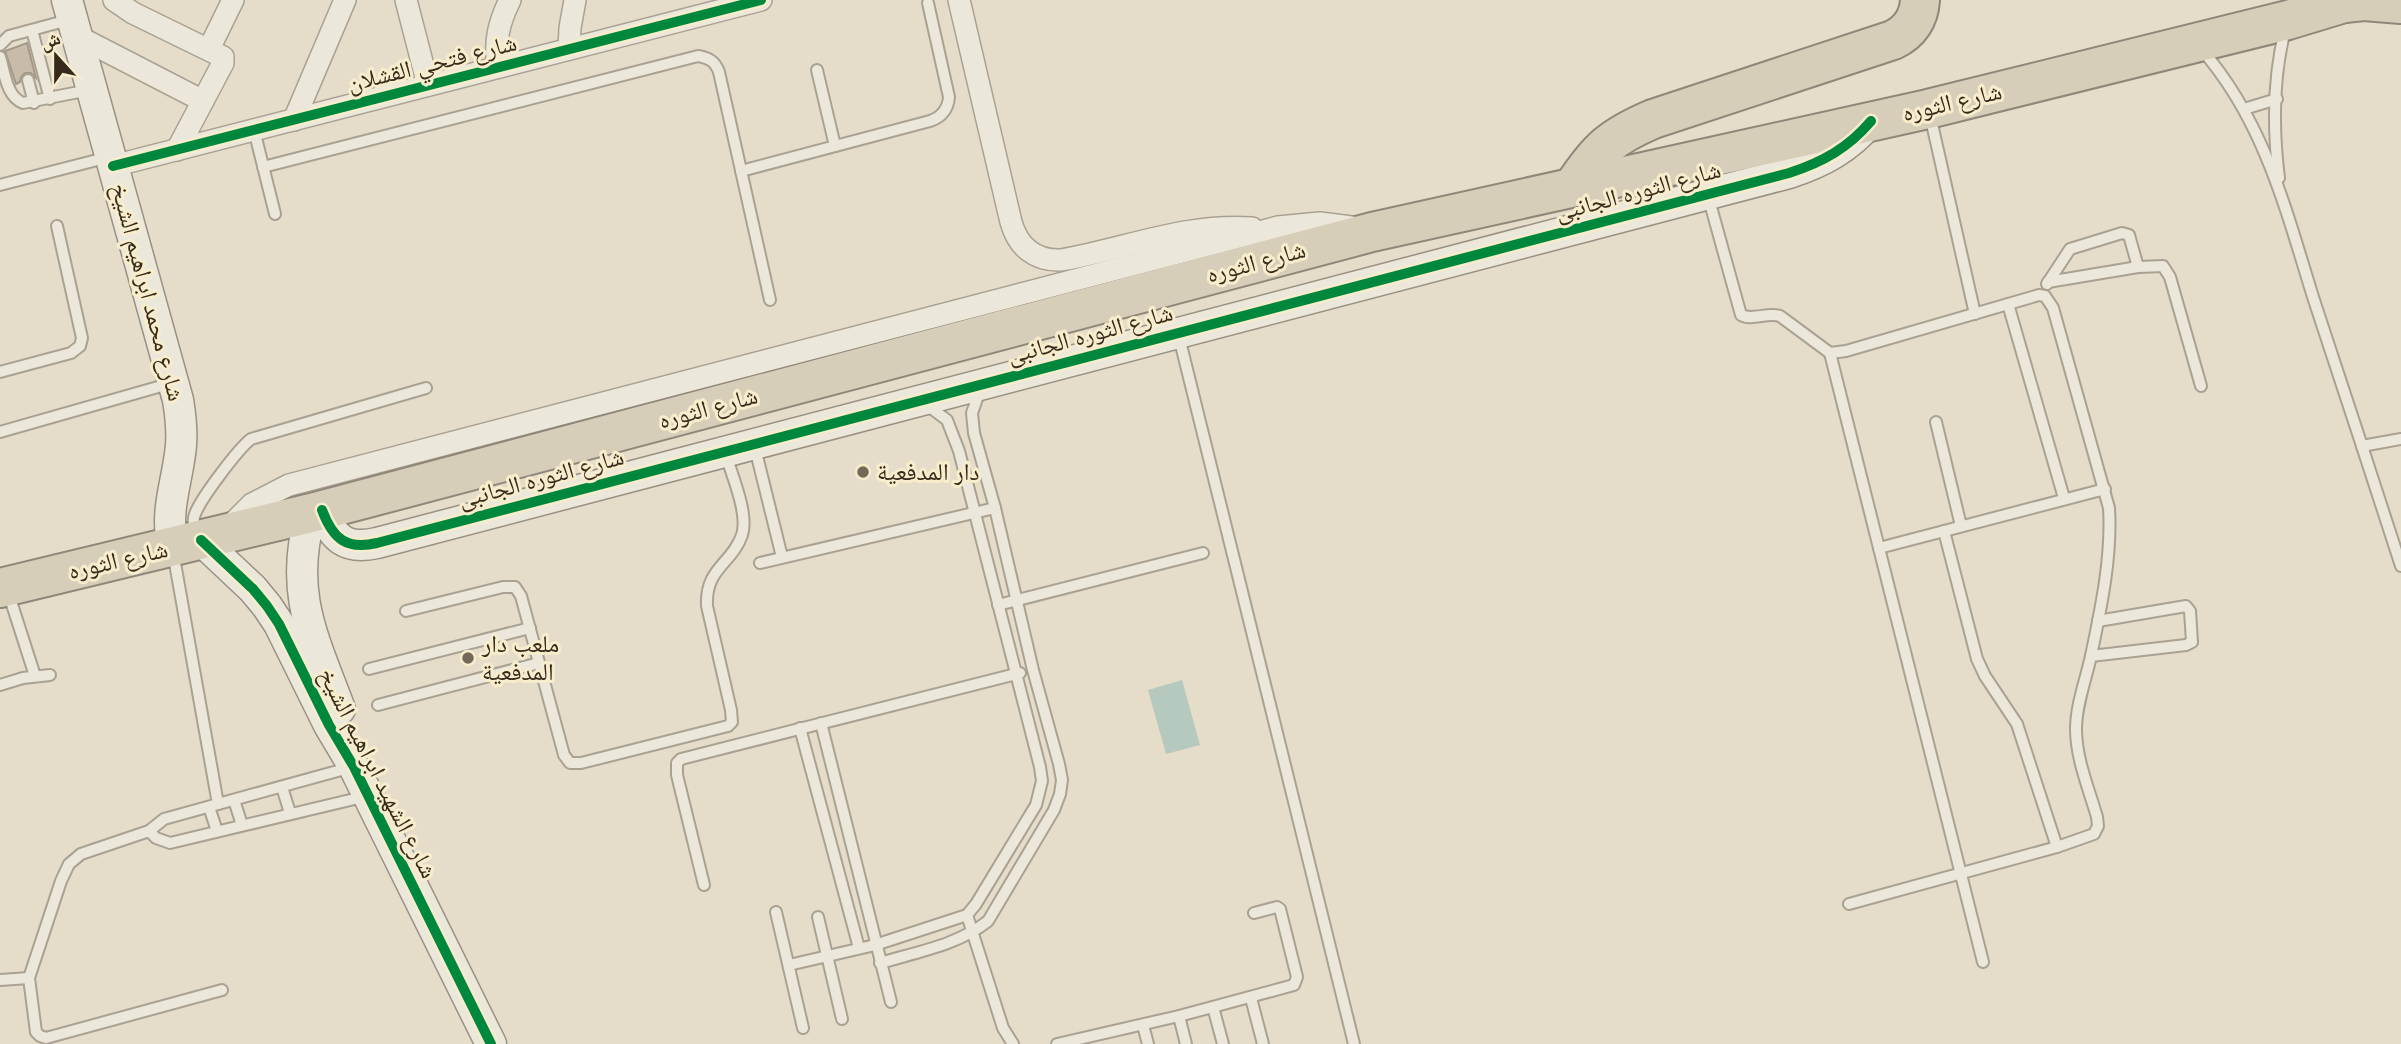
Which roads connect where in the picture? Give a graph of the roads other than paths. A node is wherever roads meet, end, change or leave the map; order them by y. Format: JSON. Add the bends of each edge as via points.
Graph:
{"nodes":[{"id":1,"x":114,"y":0,"type":"edge"},
{"id":2,"x":233,"y":0,"type":"edge"},
{"id":3,"x":406,"y":0,"type":"edge"},
{"id":4,"x":510,"y":0,"type":"edge"},
{"id":5,"x":575,"y":0,"type":"edge"},
{"id":6,"x":693,"y":0,"type":"edge"},
{"id":7,"x":959,"y":0,"type":"edge"},
{"id":8,"x":1920,"y":0,"type":"edge"},
{"id":9,"x":750,"y":1,"type":"edge"},
{"id":10,"x":2349,"y":1,"type":"edge"},
{"id":11,"x":339,"y":2,"type":"edge"},
{"id":12,"x":928,"y":3,"type":"dead end"},
{"id":13,"x":2401,"y":4,"type":"edge"},
{"id":14,"x":136,"y":6,"type":"edge"},
{"id":15,"x":73,"y":18,"type":"edge"},
{"id":16,"x":2288,"y":20,"type":"junction"},
{"id":17,"x":669,"y":23,"type":"junction"},
{"id":18,"x":32,"y":30,"type":"junction"},
{"id":19,"x":2196,"y":42,"type":"junction"},
{"id":20,"x":0,"y":44,"type":"edge"},
{"id":21,"x":209,"y":48,"type":"junction"},
{"id":22,"x":569,"y":49,"type":"junction"},
{"id":23,"x":0,"y":57,"type":"edge"},
{"id":24,"x":498,"y":67,"type":"junction"},
{"id":25,"x":817,"y":70,"type":"dead end"},
{"id":26,"x":27,"y":80,"type":"dead end"},
{"id":27,"x":428,"y":85,"type":"junction"},
{"id":28,"x":92,"y":89,"type":"junction"},
{"id":29,"x":50,"y":99,"type":"junction"},
{"id":30,"x":2277,"y":99,"type":"junction"},
{"id":31,"x":203,"y":101,"type":"junction"},
{"id":32,"x":34,"y":103,"type":"junction"},
{"id":33,"x":1928,"y":109,"type":"junction"},
{"id":34,"x":2244,"y":109,"type":"junction"},
{"id":35,"x":294,"y":120,"type":"junction"},
{"id":36,"x":1871,"y":121,"type":"junction"},
{"id":37,"x":254,"y":130,"type":"junction"},
{"id":38,"x":835,"y":146,"type":"junction"},
{"id":39,"x":177,"y":150,"type":"junction"},
{"id":40,"x":112,"y":161,"type":"junction"},
{"id":41,"x":263,"y":167,"type":"junction"},
{"id":42,"x":741,"y":171,"type":"junction"},
{"id":43,"x":0,"y":185,"type":"edge"},
{"id":44,"x":1573,"y":187,"type":"junction"},
{"id":45,"x":2282,"y":194,"type":"junction"},
{"id":46,"x":1707,"y":195,"type":"junction"},
{"id":47,"x":275,"y":214,"type":"dead end"},
{"id":48,"x":57,"y":226,"type":"dead end"},
{"id":49,"x":1269,"y":230,"type":"junction"},
{"id":50,"x":1372,"y":232,"type":"junction"},
{"id":51,"x":2138,"y":267,"type":"junction"},
{"id":52,"x":2048,"y":282,"type":"junction"},
{"id":53,"x":2039,"y":295,"type":"junction"},
{"id":54,"x":770,"y":300,"type":"dead end"},
{"id":55,"x":2008,"y":304,"type":"junction"},
{"id":56,"x":1975,"y":314,"type":"junction"},
{"id":57,"x":1164,"y":341,"type":"junction"},
{"id":58,"x":1830,"y":353,"type":"junction"},
{"id":59,"x":0,"y":372,"type":"edge"},
{"id":60,"x":173,"y":383,"type":"junction"},
{"id":61,"x":994,"y":385,"type":"junction"},
{"id":62,"x":2201,"y":386,"type":"dead end"},
{"id":63,"x":426,"y":388,"type":"dead end"},
{"id":64,"x":919,"y":402,"type":"junction"},
{"id":65,"x":1936,"y":422,"type":"dead end"},
{"id":66,"x":973,"y":424,"type":"junction"},
{"id":67,"x":952,"y":430,"type":"junction"},
{"id":68,"x":0,"y":432,"type":"edge"},
{"id":69,"x":2401,"y":439,"type":"edge"},
{"id":70,"x":754,"y":444,"type":"junction"},
{"id":71,"x":2362,"y":446,"type":"junction"},
{"id":72,"x":724,"y":451,"type":"junction"},
{"id":73,"x":2105,"y":489,"type":"junction"},
{"id":74,"x":2064,"y":498,"type":"junction"},
{"id":75,"x":995,"y":508,"type":"junction"},
{"id":76,"x":316,"y":512,"type":"junction"},
{"id":77,"x":974,"y":512,"type":"junction"},
{"id":78,"x":1961,"y":526,"type":"junction"},
{"id":79,"x":1944,"y":531,"type":"junction"},
{"id":80,"x":199,"y":540,"type":"junction"},
{"id":81,"x":1879,"y":548,"type":"junction"},
{"id":82,"x":1203,"y":553,"type":"dead end"},
{"id":83,"x":782,"y":557,"type":"junction"},
{"id":84,"x":760,"y":563,"type":"dead end"},
{"id":85,"x":2401,"y":566,"type":"edge"},
{"id":86,"x":3,"y":587,"type":"edge"},
{"id":87,"x":1017,"y":601,"type":"junction"},
{"id":88,"x":998,"y":605,"type":"junction"},
{"id":89,"x":406,"y":611,"type":"dead end"},
{"id":90,"x":2098,"y":621,"type":"junction"},
{"id":91,"x":530,"y":628,"type":"junction"},
{"id":92,"x":2091,"y":656,"type":"junction"},
{"id":93,"x":539,"y":663,"type":"junction"},
{"id":94,"x":369,"y":669,"type":"dead end"},
{"id":95,"x":1033,"y":670,"type":"junction"},
{"id":96,"x":1016,"y":674,"type":"junction"},
{"id":97,"x":50,"y":675,"type":"dead end"},
{"id":98,"x":35,"y":676,"type":"junction"},
{"id":99,"x":0,"y":684,"type":"edge"},
{"id":100,"x":379,"y":705,"type":"dead end"},
{"id":101,"x":821,"y":723,"type":"junction"},
{"id":102,"x":800,"y":728,"type":"junction"},
{"id":103,"x":354,"y":766,"type":"junction"},
{"id":104,"x":282,"y":787,"type":"junction"},
{"id":105,"x":368,"y":796,"type":"junction"},
{"id":106,"x":234,"y":800,"type":"junction"},
{"id":107,"x":214,"y":806,"type":"junction"},
{"id":108,"x":290,"y":813,"type":"junction"},
{"id":109,"x":242,"y":825,"type":"junction"},
{"id":110,"x":149,"y":831,"type":"junction"},
{"id":111,"x":217,"y":831,"type":"junction"},
{"id":112,"x":2057,"y":847,"type":"junction"},
{"id":113,"x":1961,"y":873,"type":"junction"},
{"id":114,"x":704,"y":885,"type":"dead end"},
{"id":115,"x":1849,"y":904,"type":"dead end"},
{"id":116,"x":776,"y":912,"type":"dead end"},
{"id":117,"x":1254,"y":913,"type":"dead end"},
{"id":118,"x":967,"y":915,"type":"junction"},
{"id":119,"x":818,"y":917,"type":"dead end"},
{"id":120,"x":973,"y":933,"type":"junction"},
{"id":121,"x":875,"y":945,"type":"junction"},
{"id":122,"x":859,"y":948,"type":"junction"},
{"id":123,"x":827,"y":956,"type":"junction"},
{"id":124,"x":1983,"y":962,"type":"dead end"},
{"id":125,"x":880,"y":963,"type":"junction"},
{"id":126,"x":789,"y":965,"type":"junction"},
{"id":127,"x":29,"y":978,"type":"junction"},
{"id":128,"x":0,"y":980,"type":"edge"},
{"id":129,"x":222,"y":990,"type":"dead end"},
{"id":130,"x":1251,"y":998,"type":"junction"},
{"id":131,"x":891,"y":1002,"type":"dead end"},
{"id":132,"x":1213,"y":1007,"type":"junction"},
{"id":133,"x":1179,"y":1016,"type":"junction"},
{"id":134,"x":842,"y":1019,"type":"dead end"},
{"id":135,"x":1143,"y":1025,"type":"junction"},
{"id":136,"x":803,"y":1028,"type":"dead end"},
{"id":137,"x":491,"y":1044,"type":"edge"},
{"id":138,"x":1013,"y":1044,"type":"edge"},
{"id":139,"x":1057,"y":1044,"type":"edge"},
{"id":140,"x":1148,"y":1044,"type":"edge"},
{"id":141,"x":1186,"y":1044,"type":"edge"},
{"id":142,"x":1223,"y":1044,"type":"edge"},
{"id":143,"x":1263,"y":1044,"type":"edge"},
{"id":144,"x":1354,"y":1044,"type":"edge"}],
"edges":[{"from":1,"to":14,"type":"street"},
{"from":2,"to":21,"type":"street"},
{"from":3,"to":27,"type":"street"},
{"from":4,"to":24,"type":"street","via":[[498,30]]},
{"from":5,"to":22,"type":"street"},
{"from":6,"to":17,"type":"street"},
{"from":7,"to":49,"type":"street","via":[[1011,222],[1026,249],[1042,258],[1061,260],[1200,229]]},
{"from":8,"to":44,"type":"highway","via":[[1912,25],[1901,37],[1631,129],[1602,148]]},
{"from":9,"to":17,"type":"street","name":"شارع فتحي القشلان"},
{"from":10,"to":13,"type":"highway","name":"شارع الثوره"},
{"from":10,"to":16,"type":"highway","name":"شارع الثوره"},
{"from":11,"to":35,"type":"street"},
{"from":12,"to":38,"type":"lane","via":[[949,97],[945,110],[935,119]]},
{"from":14,"to":21,"type":"street"},
{"from":15,"to":18,"type":"lane"},
{"from":15,"to":28,"type":"street","name":"شارع محمد ابراهيم الشيخ"},
{"from":15,"to":31,"type":"street"},
{"from":16,"to":19,"type":"highway","name":"شارع الثوره"},
{"from":16,"to":30,"type":"lane","via":[[2279,59]]},
{"from":17,"to":22,"type":"street","name":"شارع فتحي القشلان"},
{"from":18,"to":20,"type":"lane"},
{"from":18,"to":29,"type":"lane"},
{"from":19,"to":33,"type":"highway","name":"شارع الثوره"},
{"from":19,"to":34,"type":"lane"},
{"from":21,"to":31,"type":"street","via":[[224,61]]},
{"from":22,"to":24,"type":"street","name":"شارع فتحي القشلان"},
{"from":23,"to":32,"type":"lane","via":[[12,96]]},
{"from":24,"to":27,"type":"street","name":"شارع فتحي القشلان"},
{"from":25,"to":38,"type":"lane"},
{"from":26,"to":32,"type":"lane"},
{"from":27,"to":35,"type":"street","name":"شارع فتحي القشلان"},
{"from":28,"to":29,"type":"lane"},
{"from":28,"to":40,"type":"street","name":"شارع محمد ابراهيم الشيخ"},
{"from":29,"to":32,"type":"lane"},
{"from":30,"to":34,"type":"lane"},
{"from":30,"to":45,"type":"lane"},
{"from":31,"to":39,"type":"street"},
{"from":33,"to":36,"type":"highway","name":"شارع الثوره"},
{"from":33,"to":56,"type":"lane"},
{"from":34,"to":45,"type":"lane"},
{"from":35,"to":37,"type":"street","name":"شارع فتحي القشلان"},
{"from":36,"to":44,"type":"highway","name":"شارع الثوره"},
{"from":36,"to":46,"type":"street","name":"شارع الثوره الجانبى","via":[[1848,145],[1820,162]]},
{"from":37,"to":39,"type":"street","name":"شارع فتحي القشلان"},
{"from":37,"to":41,"type":"lane"},
{"from":38,"to":42,"type":"lane"},
{"from":39,"to":40,"type":"street","name":"شارع فتحي القشلان"},
{"from":40,"to":43,"type":"lane"},
{"from":40,"to":60,"type":"street","name":"شارع محمد ابراهيم الشيخ"},
{"from":41,"to":42,"type":"lane","via":[[698,56],[710,59],[719,72]]},
{"from":41,"to":47,"type":"lane"},
{"from":42,"to":54,"type":"lane"},
{"from":44,"to":50,"type":"highway","name":"شارع الثوره"},
{"from":45,"to":71,"type":"lane"},
{"from":46,"to":57,"type":"street","name":"شارع الثوره الجانبى"},
{"from":46,"to":58,"type":"lane","via":[[1741,315],[1780,316]]},
{"from":48,"to":59,"type":"lane","via":[[82,342],[71,353]]},
{"from":49,"to":50,"type":"street","via":[[1320,223]]},
{"from":49,"to":80,"type":"street","via":[[289,485]]},
{"from":50,"to":76,"type":"highway","name":"شارع الثوره"},
{"from":51,"to":52,"type":"lane"},
{"from":51,"to":52,"type":"lane","via":[[2129,236],[2122,233],[2070,249]]},
{"from":51,"to":62,"type":"lane","via":[[2158,265],[2167,270]]},
{"from":52,"to":53,"type":"lane"},
{"from":53,"to":55,"type":"lane"},
{"from":53,"to":73,"type":"lane","via":[[2053,307]]},
{"from":55,"to":56,"type":"lane"},
{"from":55,"to":74,"type":"lane"},
{"from":56,"to":58,"type":"lane"},
{"from":57,"to":61,"type":"street","name":"شارع الثوره الجانبى"},
{"from":57,"to":144,"type":"lane"},
{"from":58,"to":81,"type":"lane"},
{"from":60,"to":68,"type":"lane"},
{"from":60,"to":80,"type":"street","name":"شارع محمد ابراهيم الشيخ","via":[[182,434],[169,516]]},
{"from":61,"to":64,"type":"street","name":"شارع الثوره الجانبى"},
{"from":61,"to":66,"type":"lane","via":[[974,402]]},
{"from":63,"to":80,"type":"lane","via":[[251,439],[238,450],[195,514]]},
{"from":64,"to":67,"type":"lane","via":[[943,415]]},
{"from":64,"to":70,"type":"street","name":"شارع الثوره الجانبى"},
{"from":65,"to":78,"type":"lane"},
{"from":66,"to":67,"type":"lane"},
{"from":66,"to":75,"type":"lane"},
{"from":67,"to":77,"type":"lane"},
{"from":69,"to":71,"type":"lane"},
{"from":70,"to":72,"type":"street","name":"شارع الثوره الجانبى"},
{"from":70,"to":83,"type":"lane"},
{"from":71,"to":85,"type":"lane"},
{"from":72,"to":76,"type":"street","name":"شارع الثوره الجانبى","via":[[362,546],[335,536]]},
{"from":72,"to":93,"type":"lane","via":[[743,530],[706,595],[732,722],[721,729],[570,763]]},
{"from":73,"to":74,"type":"lane"},
{"from":73,"to":90,"type":"lane","via":[[2110,527]]},
{"from":74,"to":78,"type":"lane"},
{"from":75,"to":77,"type":"lane"},
{"from":75,"to":87,"type":"lane"},
{"from":76,"to":80,"type":"highway","name":"شارع الثوره"},
{"from":76,"to":103,"type":"street","via":[[306,531],[301,568],[303,606],[349,734]]},
{"from":77,"to":83,"type":"lane"},
{"from":77,"to":88,"type":"lane"},
{"from":78,"to":79,"type":"lane"},
{"from":79,"to":81,"type":"lane"},
{"from":79,"to":112,"type":"lane","via":[[1977,659],[2017,724]]},
{"from":80,"to":86,"type":"highway","name":"شارع الثوره"},
{"from":80,"to":103,"type":"street","name":"شارع الشهيد ابراهيم الشيخ","via":[[267,606]]},
{"from":80,"to":107,"type":"lane"},
{"from":81,"to":113,"type":"lane"},
{"from":82,"to":87,"type":"lane"},
{"from":83,"to":84,"type":"lane"},
{"from":86,"to":98,"type":"lane"},
{"from":87,"to":88,"type":"lane"},
{"from":87,"to":95,"type":"lane"},
{"from":88,"to":96,"type":"lane"},
{"from":89,"to":91,"type":"lane","via":[[509,586],[519,591]]},
{"from":90,"to":92,"type":"lane"},
{"from":90,"to":92,"type":"lane","via":[[2186,606],[2192,642]]},
{"from":91,"to":93,"type":"lane"},
{"from":91,"to":94,"type":"lane"},
{"from":92,"to":112,"type":"lane","via":[[2076,736],[2098,827],[2086,839]]},
{"from":93,"to":100,"type":"lane"},
{"from":95,"to":96,"type":"lane"},
{"from":95,"to":120,"type":"lane","via":[[1059,764],[1060,794],[999,906]]},
{"from":96,"to":101,"type":"lane"},
{"from":96,"to":118,"type":"lane","via":[[1040,767],[1041,792]]},
{"from":97,"to":98,"type":"lane"},
{"from":98,"to":99,"type":"lane"},
{"from":101,"to":102,"type":"lane"},
{"from":101,"to":121,"type":"lane"},
{"from":102,"to":114,"type":"lane","via":[[677,763]]},
{"from":102,"to":122,"type":"lane"},
{"from":103,"to":104,"type":"lane"},
{"from":103,"to":105,"type":"street","name":"شارع الشهيد ابراهيم الشيخ"},
{"from":104,"to":106,"type":"lane"},
{"from":104,"to":108,"type":"lane"},
{"from":105,"to":108,"type":"lane"},
{"from":105,"to":137,"type":"street","name":"شارع الشهيد ابراهيم الشيخ"},
{"from":106,"to":107,"type":"lane"},
{"from":106,"to":109,"type":"lane"},
{"from":107,"to":110,"type":"lane","via":[[164,819]]},
{"from":107,"to":111,"type":"lane"},
{"from":108,"to":109,"type":"lane"},
{"from":109,"to":111,"type":"lane"},
{"from":110,"to":111,"type":"lane","via":[[170,843]]},
{"from":110,"to":127,"type":"lane","via":[[81,854],[69,864]]},
{"from":112,"to":113,"type":"lane"},
{"from":113,"to":115,"type":"lane"},
{"from":113,"to":124,"type":"lane"},
{"from":116,"to":126,"type":"lane"},
{"from":117,"to":130,"type":"lane","via":[[1279,908],[1297,982]]},
{"from":118,"to":120,"type":"lane"},
{"from":118,"to":121,"type":"lane"},
{"from":119,"to":123,"type":"lane"},
{"from":120,"to":125,"type":"lane"},
{"from":120,"to":138,"type":"lane","via":[[1003,1028]]},
{"from":121,"to":122,"type":"lane"},
{"from":121,"to":125,"type":"lane"},
{"from":122,"to":123,"type":"lane"},
{"from":123,"to":126,"type":"lane"},
{"from":123,"to":134,"type":"lane"},
{"from":125,"to":131,"type":"lane"},
{"from":126,"to":136,"type":"lane"},
{"from":127,"to":128,"type":"lane"},
{"from":127,"to":129,"type":"lane","via":[[36,1032],[46,1038]]},
{"from":130,"to":132,"type":"lane"},
{"from":130,"to":143,"type":"lane"},
{"from":132,"to":133,"type":"lane"},
{"from":132,"to":142,"type":"lane"},
{"from":133,"to":135,"type":"lane"},
{"from":133,"to":141,"type":"lane"},
{"from":135,"to":139,"type":"lane"},
{"from":135,"to":140,"type":"lane"}]}
